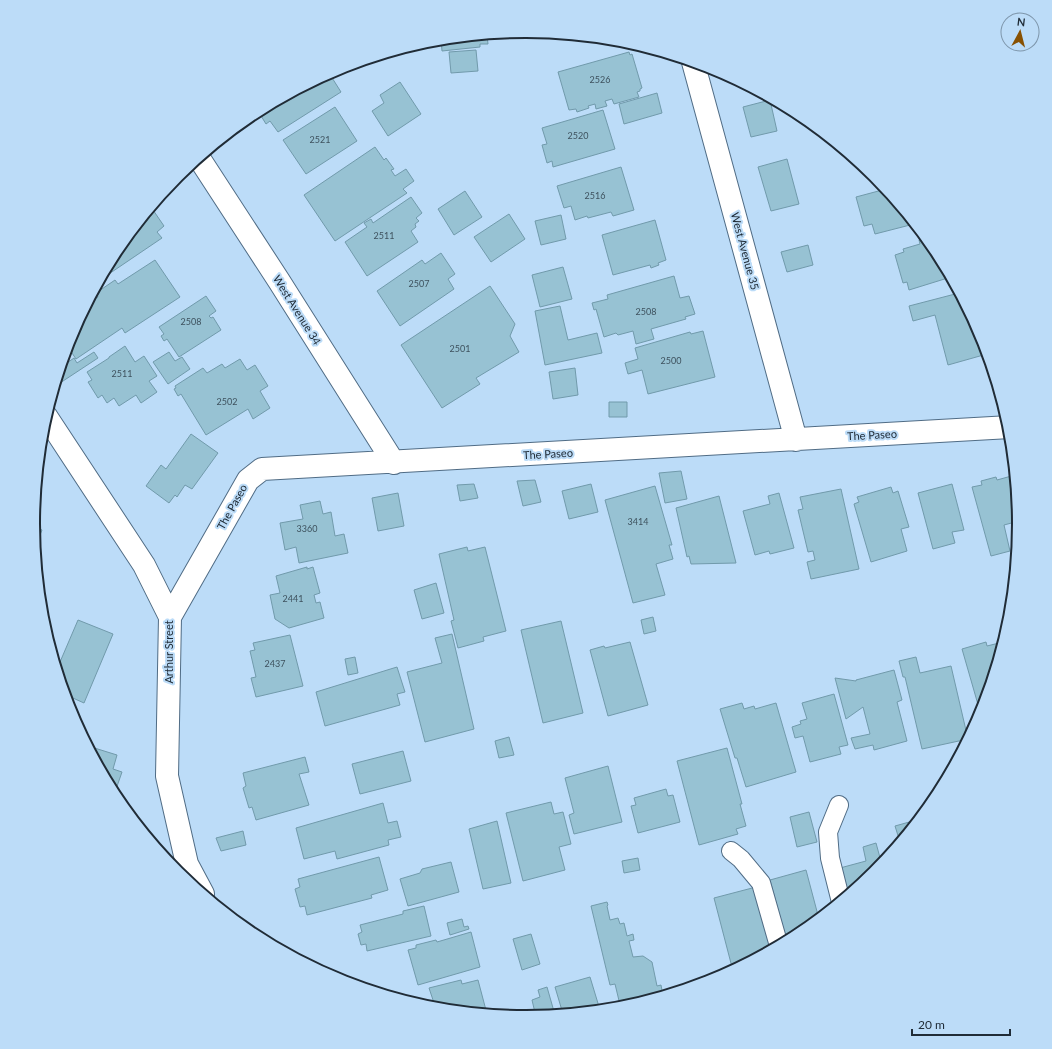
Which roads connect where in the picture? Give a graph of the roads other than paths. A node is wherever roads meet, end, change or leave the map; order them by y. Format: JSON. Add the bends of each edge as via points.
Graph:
{"nodes":[{"id":1,"x":695,"y":69,"type":"edge"},
{"id":2,"x":202,"y":162,"type":"edge"},
{"id":3,"x":51,"y":423,"type":"edge"},
{"id":4,"x":1002,"y":427,"type":"edge"},
{"id":5,"x":796,"y":440,"type":"junction"},
{"id":6,"x":394,"y":463,"type":"junction"},
{"id":7,"x":170,"y":617,"type":"junction"},
{"id":8,"x":839,"y":805,"type":"dead end"},
{"id":9,"x":731,"y":851,"type":"dead end"},
{"id":10,"x":197,"y":883,"type":"edge"},
{"id":11,"x":840,"y":896,"type":"edge"},
{"id":12,"x":777,"y":941,"type":"edge"}],
"edges":[{"from":1,"to":5,"type":"street","name":"West Avenue 35"},
{"from":2,"to":6,"type":"street","name":"West Avenue 34"},
{"from":3,"to":7,"type":"street","name":"Arthur Street","via":[[144,565]]},
{"from":4,"to":5,"type":"street","name":"The Paseo"},
{"from":5,"to":6,"type":"street","name":"The Paseo"},
{"from":6,"to":7,"type":"street","name":"The Paseo","via":[[262,469],[248,480]]},
{"from":7,"to":10,"type":"street","name":"Arthur Street","via":[[167,776],[187,864]]},
{"from":8,"to":11,"type":"lane","via":[[828,832],[830,858]]},
{"from":9,"to":12,"type":"lane","via":[[761,883]]}]}
